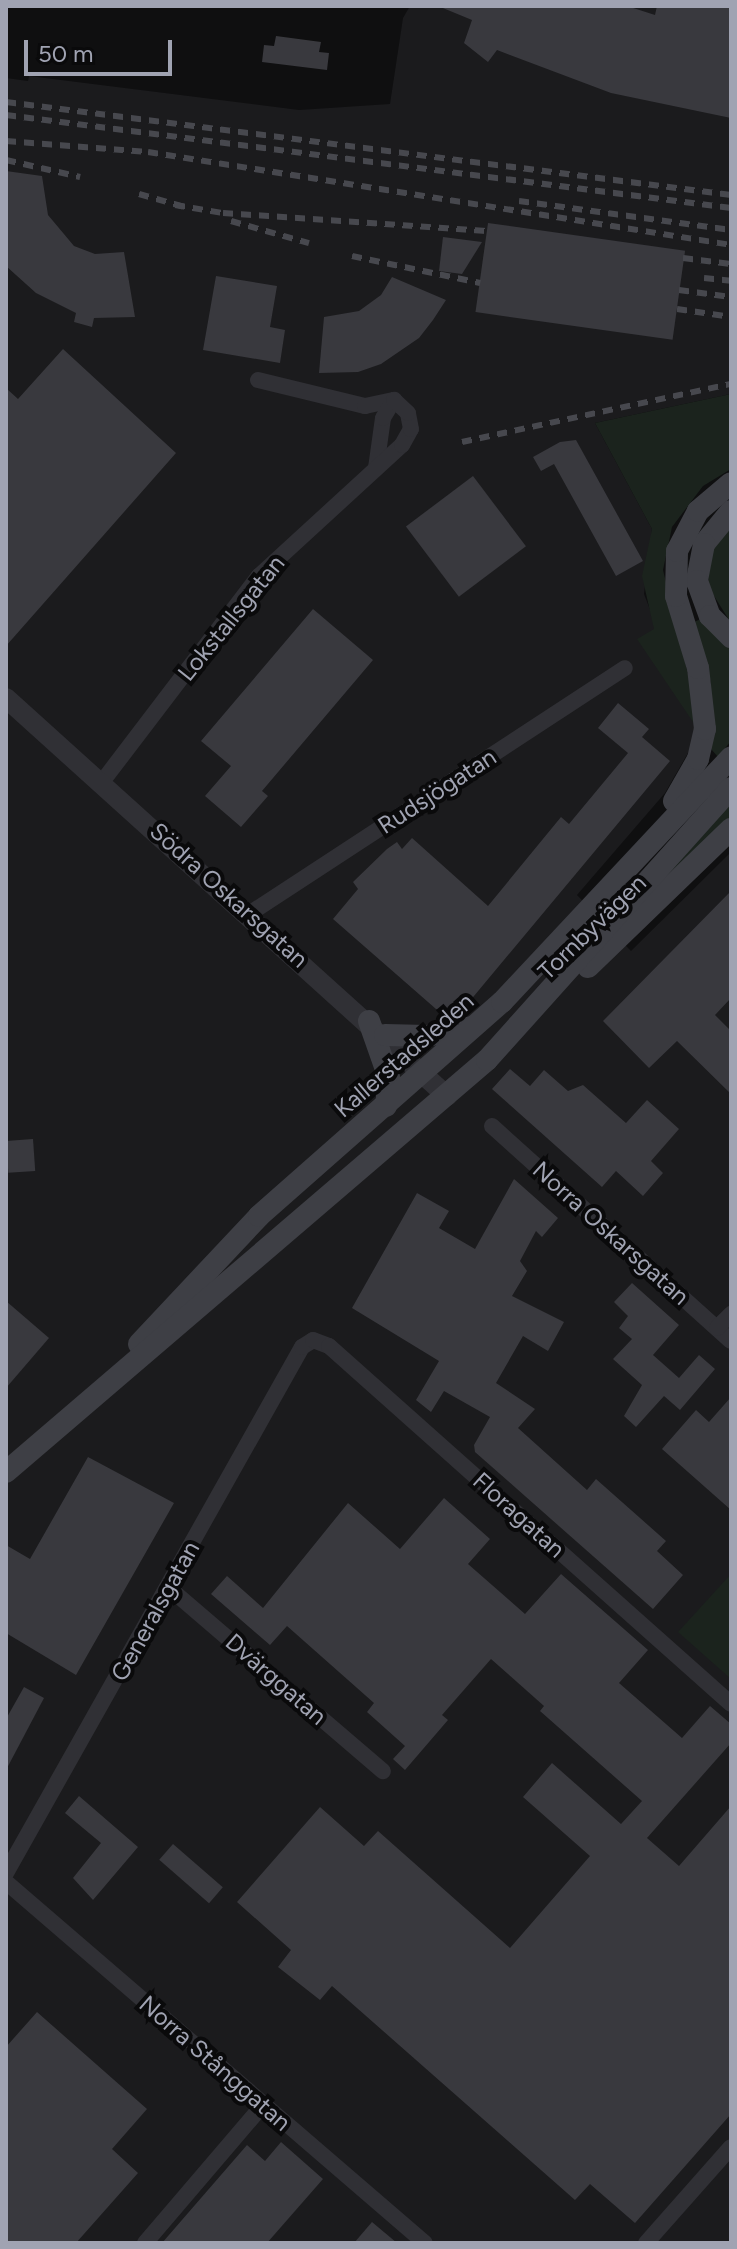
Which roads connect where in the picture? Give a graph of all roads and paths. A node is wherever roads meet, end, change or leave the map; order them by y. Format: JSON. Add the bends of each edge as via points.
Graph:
{"nodes":[{"id":1,"x":258,"y":380,"type":"dead end"},
{"id":2,"x":394,"y":400,"type":"junction"},
{"id":3,"x":376,"y":468,"type":"junction"},
{"id":4,"x":731,"y":483,"type":"edge"},
{"id":5,"x":731,"y":511,"type":"edge"},
{"id":6,"x":731,"y":637,"type":"edge"},
{"id":7,"x":625,"y":668,"type":"dead end"},
{"id":8,"x":6,"y":698,"type":"edge"},
{"id":9,"x":731,"y":757,"type":"edge"},
{"id":10,"x":102,"y":782,"type":"junction"},
{"id":11,"x":731,"y":788,"type":"edge"},
{"id":12,"x":731,"y":829,"type":"edge"},
{"id":13,"x":646,"y":844,"type":"junction"},
{"id":14,"x":249,"y":914,"type":"junction"},
{"id":15,"x":477,"y":1026,"type":"junction"},
{"id":16,"x":377,"y":1028,"type":"junction"},
{"id":17,"x":487,"y":1060,"type":"junction"},
{"id":18,"x":423,"y":1073,"type":"junction"},
{"id":19,"x":447,"y":1096,"type":"junction"},
{"id":20,"x":386,"y":1106,"type":"junction"},
{"id":21,"x":492,"y":1126,"type":"dead end"},
{"id":22,"x":731,"y":1314,"type":"edge"},
{"id":23,"x":717,"y":1328,"type":"junction"},
{"id":24,"x":731,"y":1341,"type":"edge"},
{"id":25,"x":302,"y":1347,"type":"joint"},
{"id":26,"x":105,"y":1384,"type":"junction"},
{"id":27,"x":6,"y":1472,"type":"edge"},
{"id":28,"x":168,"y":1587,"type":"junction"},
{"id":29,"x":731,"y":1704,"type":"edge"},
{"id":30,"x":383,"y":1771,"type":"dead end"},
{"id":31,"x":6,"y":1873,"type":"edge"},
{"id":32,"x":6,"y":1882,"type":"edge"},
{"id":33,"x":263,"y":2105,"type":"junction"},
{"id":34,"x":731,"y":2147,"type":"edge"},
{"id":35,"x":145,"y":2243,"type":"edge"},
{"id":36,"x":425,"y":2243,"type":"edge"},
{"id":37,"x":646,"y":2243,"type":"edge"}],
"edges":[{"from":1,"to":2,"type":"street","via":[[365,406]]},
{"from":2,"to":3,"type":"street","via":[[383,418]]},
{"from":2,"to":3,"type":"street","name":"Lokstallsgatan","via":[[408,413],[411,429]]},
{"from":3,"to":10,"type":"street","name":"Lokstallsgatan","via":[[259,576]]},
{"from":4,"to":13,"type":"main road","name":"Tornbyvägen","via":[[698,511],[677,551],[676,596],[698,668],[705,729],[688,781]]},
{"from":5,"to":6,"type":"main road","via":[[704,544],[697,581],[710,616]]},
{"from":7,"to":14,"type":"street","name":"Rudsjögatan"},
{"from":8,"to":10,"type":"street","name":"Södra Oskarsgatan"},
{"from":9,"to":13,"type":"main road","name":"Kallerstadsleden"},
{"from":10,"to":14,"type":"street","name":"Södra Oskarsgatan"},
{"from":11,"to":17,"type":"main road","name":"Kallerstadsleden"},
{"from":12,"to":17,"type":"main road","name":"Tornbyvägen"},
{"from":13,"to":15,"type":"main road","name":"Kallerstadsleden"},
{"from":14,"to":16,"type":"street","name":"Södra Oskarsgatan"},
{"from":15,"to":16,"type":"main road","via":[[427,1036]]},
{"from":15,"to":18,"type":"main road","name":"Kallerstadsleden"},
{"from":16,"to":18,"type":"street","name":"Södra Oskarsgatan"},
{"from":16,"to":20,"type":"main road","via":[[389,1078]]},
{"from":17,"to":19,"type":"main road","name":"Kallerstadsleden"},
{"from":18,"to":19,"type":"street","name":"Södra Oskarsgatan"},
{"from":18,"to":20,"type":"main road","name":"Kallerstadsleden"},
{"from":19,"to":26,"type":"main road","name":"Kallerstadsleden","via":[[279,1243]]},
{"from":20,"to":26,"type":"main road","name":"Kallerstadsleden","via":[[259,1216],[180,1296]]},
{"from":21,"to":23,"type":"street","name":"Norra Oskarsgatan"},
{"from":22,"to":23,"type":"street"},
{"from":23,"to":24,"type":"street","name":"Norra Oskarsgatan"},
{"from":25,"to":28,"type":"street","name":"Generalsgatan"},
{"from":25,"to":29,"type":"street","name":"Floragatan","via":[[313,1340],[329,1346]]},
{"from":26,"to":27,"type":"main road","name":"Kallerstadsleden"},
{"from":28,"to":30,"type":"street","name":"Dvärggatan"},
{"from":28,"to":31,"type":"street","name":"Generalsgatan"},
{"from":32,"to":33,"type":"street","name":"Norra Stånggatan"},
{"from":33,"to":35,"type":"street"},
{"from":33,"to":36,"type":"street","name":"Norra Stånggatan"},
{"from":34,"to":37,"type":"street"}]}
